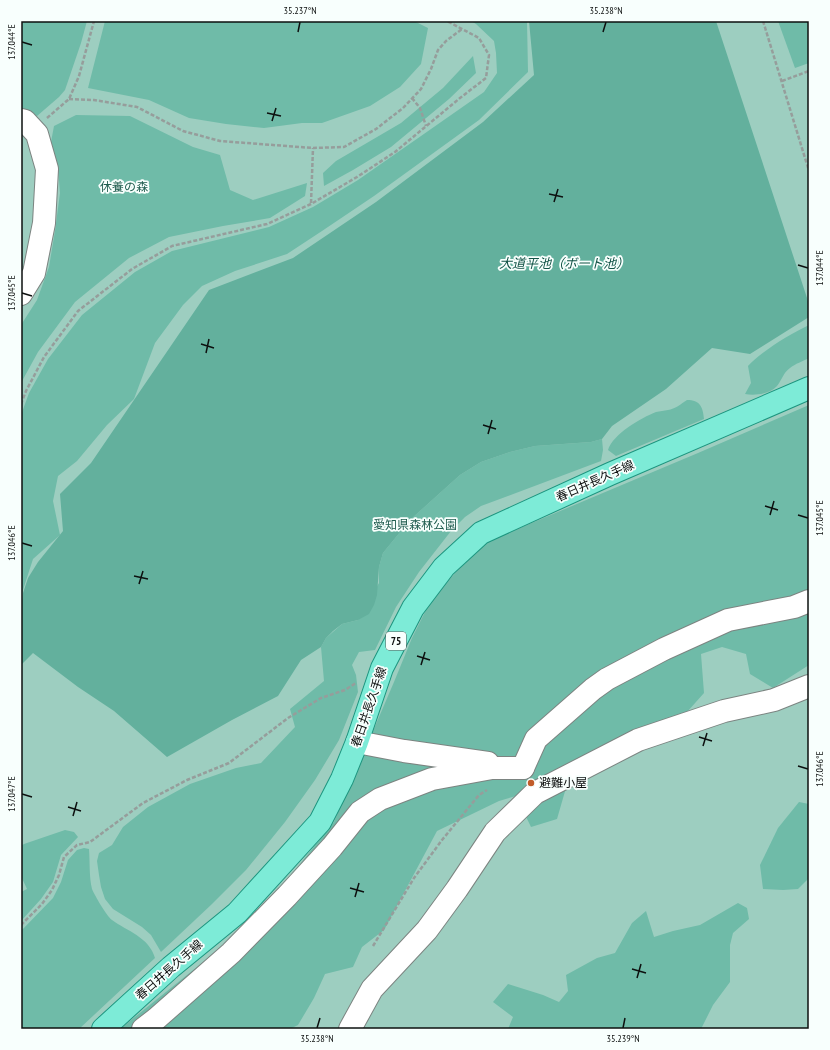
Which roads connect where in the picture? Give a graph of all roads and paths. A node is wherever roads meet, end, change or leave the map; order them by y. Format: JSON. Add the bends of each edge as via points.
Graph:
{"nodes":[{"id":1,"x":94,"y":21,"type":"edge"},
{"id":2,"x":447,"y":21,"type":"edge"},
{"id":3,"x":763,"y":21,"type":"edge"},
{"id":4,"x":462,"y":29,"type":"junction"},
{"id":5,"x":809,"y":71,"type":"edge"},
{"id":6,"x":782,"y":81,"type":"junction"},
{"id":7,"x":412,"y":98,"type":"junction"},
{"id":8,"x":69,"y":99,"type":"junction"},
{"id":9,"x":26,"y":123,"type":"edge"},
{"id":10,"x":426,"y":126,"type":"junction"},
{"id":11,"x":312,"y":148,"type":"junction"},
{"id":12,"x":809,"y":171,"type":"edge"},
{"id":13,"x":311,"y":204,"type":"junction"},
{"id":14,"x":21,"y":294,"type":"edge"},
{"id":15,"x":809,"y":388,"type":"edge"},
{"id":16,"x":21,"y":404,"type":"edge"},
{"id":17,"x":809,"y":601,"type":"edge"},
{"id":18,"x":809,"y":686,"type":"edge"},
{"id":19,"x":345,"y":690,"type":"dead end"},
{"id":20,"x":357,"y":742,"type":"junction"},
{"id":21,"x":523,"y":768,"type":"junction"},
{"id":22,"x":491,"y":787,"type":"dead end"},
{"id":23,"x":21,"y":926,"type":"edge"},
{"id":24,"x":373,"y":946,"type":"dead end"},
{"id":25,"x":103,"y":1029,"type":"edge"},
{"id":26,"x":143,"y":1029,"type":"edge"},
{"id":27,"x":350,"y":1029,"type":"edge"}],
"edges":[{"from":1,"to":8,"type":"path"},
{"from":2,"to":4,"type":"path"},
{"from":3,"to":6,"type":"path"},
{"from":4,"to":7,"type":"path","via":[[438,50],[421,89]]},
{"from":4,"to":10,"type":"path","via":[[479,38],[489,55],[486,78]]},
{"from":5,"to":6,"type":"path"},
{"from":6,"to":12,"type":"path"},
{"from":7,"to":10,"type":"path","via":[[420,108]]},
{"from":7,"to":11,"type":"path","via":[[376,129],[344,147]]},
{"from":8,"to":9,"type":"path","via":[[47,118]]},
{"from":8,"to":11,"type":"path","via":[[137,107],[183,132],[220,141]]},
{"from":9,"to":14,"type":"lane","via":[[37,134],[47,169],[44,223],[34,273]]},
{"from":10,"to":13,"type":"path","via":[[395,152]]},
{"from":11,"to":13,"type":"path"},
{"from":13,"to":16,"type":"path","via":[[267,224],[172,246],[132,269],[78,311],[44,357]]},
{"from":15,"to":20,"type":"main road","name":"春日井長久手線","number":"75","via":[[481,533],[444,567],[413,608],[382,668]]},
{"from":17,"to":21,"type":"lane","via":[[728,620],[607,679],[536,739]]},
{"from":18,"to":27,"type":"lane","via":[[774,700],[724,711],[638,740],[535,793],[495,832],[427,930],[372,989]]},
{"from":19,"to":23,"type":"path","via":[[321,698],[288,718],[229,764],[188,780],[143,803],[90,842],[77,845],[64,857],[52,890]]},
{"from":20,"to":21,"type":"lane"},
{"from":20,"to":25,"type":"main road","name":"春日井長久手線","number":"75","via":[[320,822],[237,913],[171,966]]},
{"from":21,"to":26,"type":"lane","via":[[492,768],[432,779],[380,799],[360,812],[288,896],[231,953]]},
{"from":22,"to":24,"type":"path","via":[[479,795],[442,840],[414,878]]}]}
